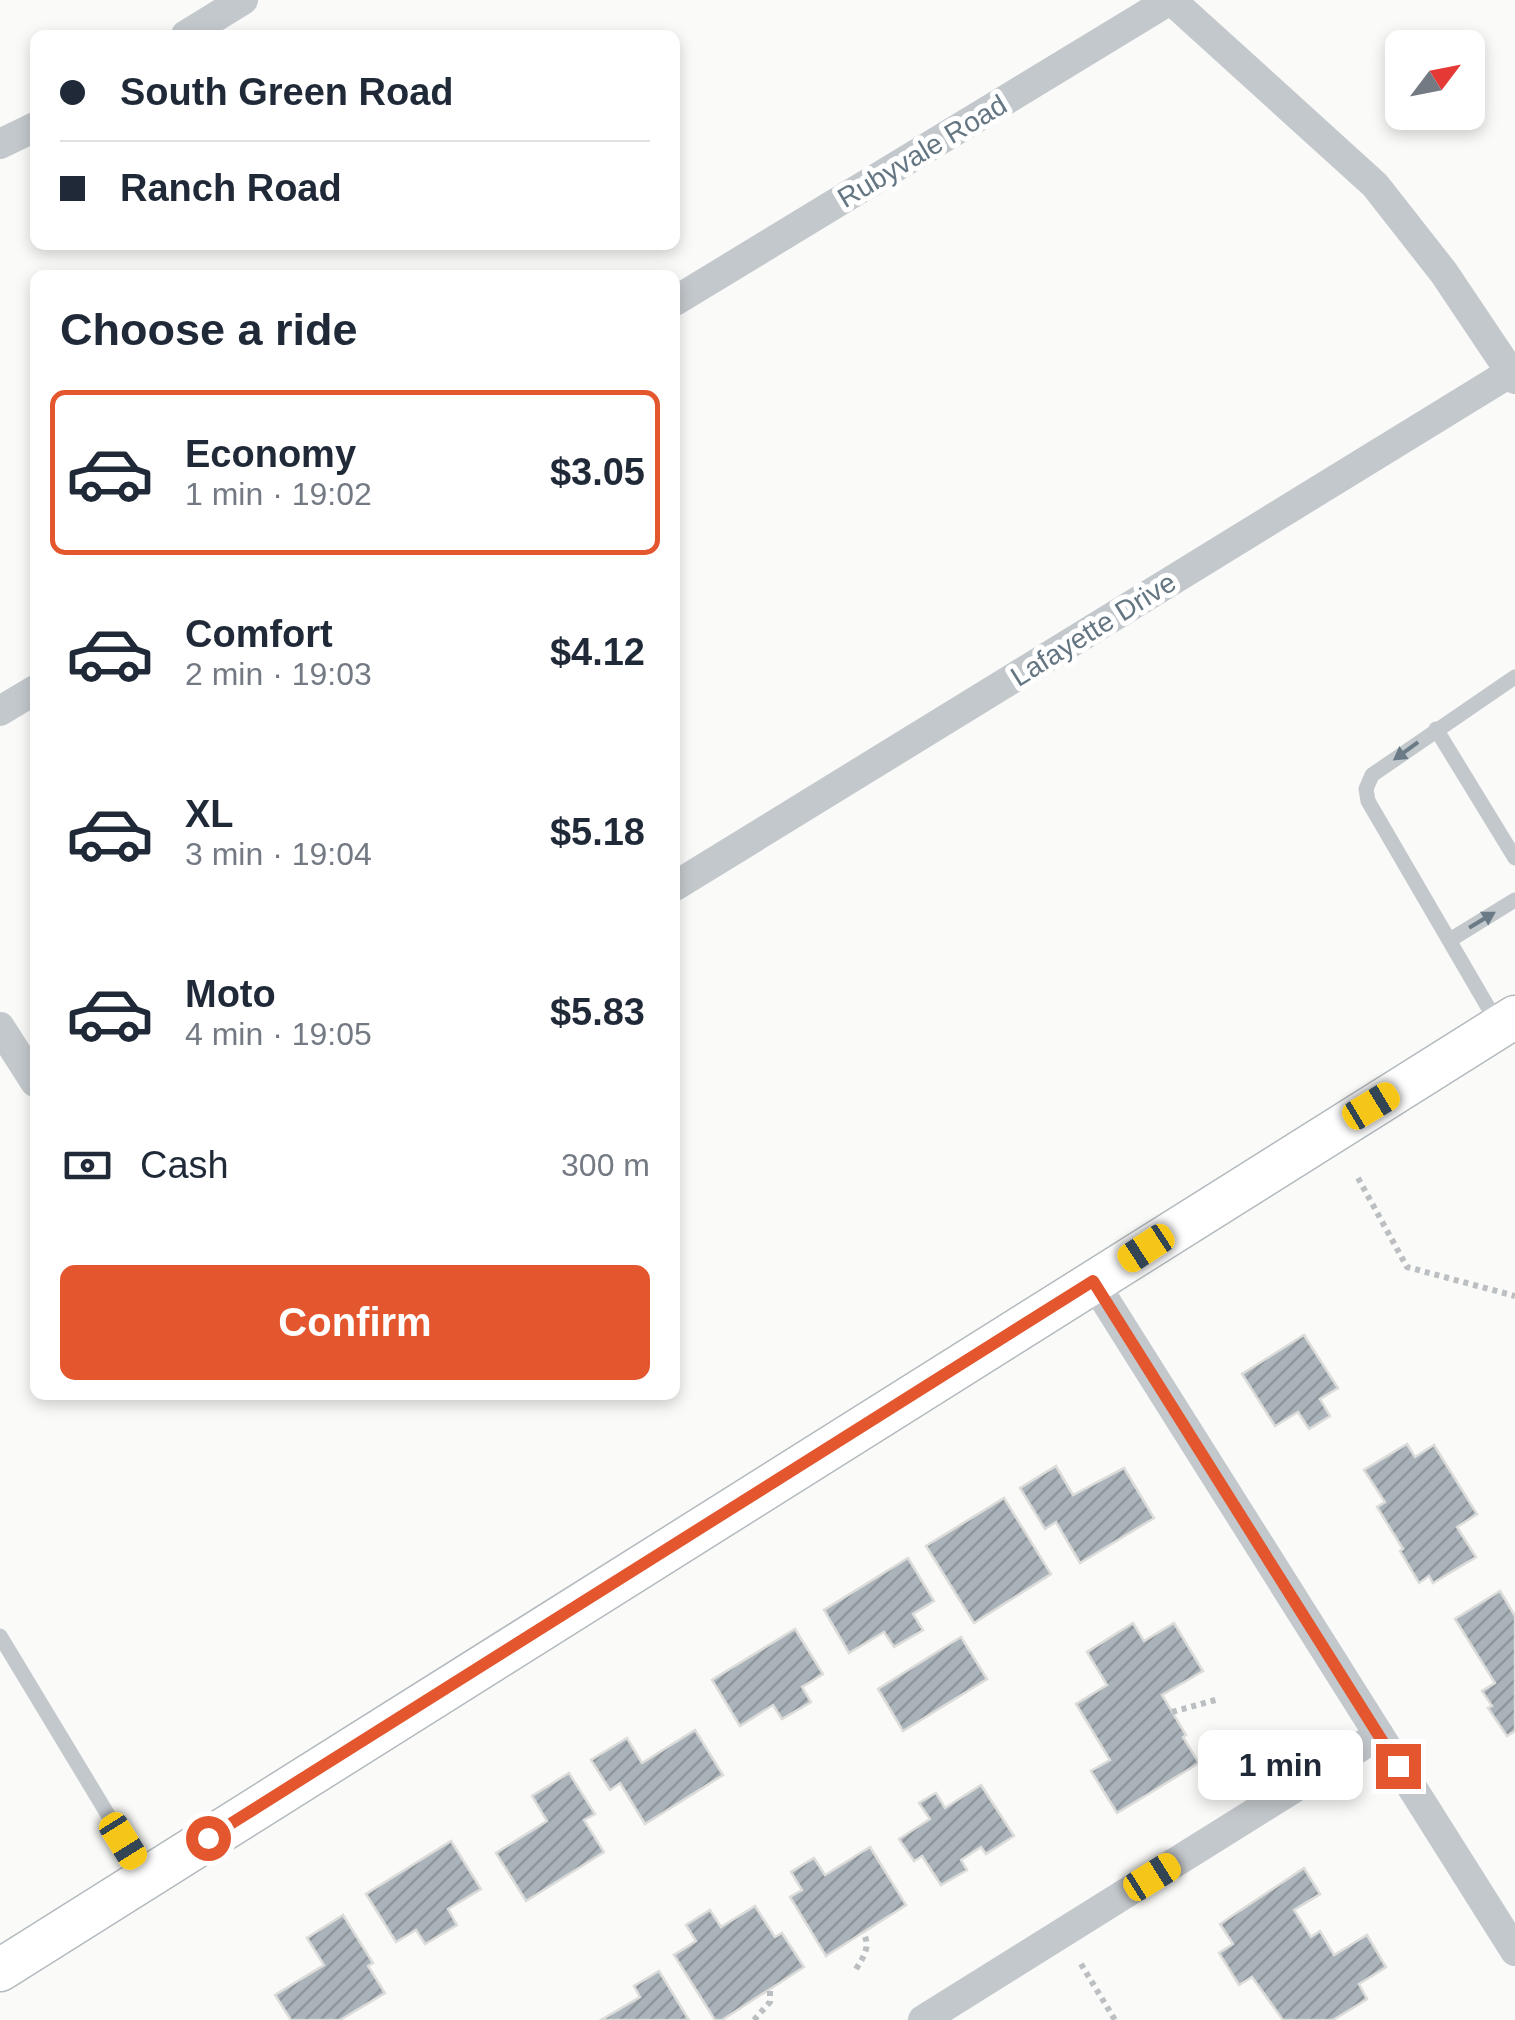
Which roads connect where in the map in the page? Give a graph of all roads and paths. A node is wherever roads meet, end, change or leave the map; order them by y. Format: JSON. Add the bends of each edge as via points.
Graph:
{"nodes":[{"id":1,"x":243,"y":0,"type":"edge"},
{"id":2,"x":1170,"y":0,"type":"edge"},
{"id":3,"x":194,"y":30,"type":"edge"},
{"id":4,"x":30,"y":130,"type":"edge"},
{"id":5,"x":0,"y":144,"type":"edge"},
{"id":6,"x":680,"y":298,"type":"edge"},
{"id":7,"x":1513,"y":376,"type":"edge"},
{"id":8,"x":1515,"y":676,"type":"edge"},
{"id":9,"x":30,"y":693,"type":"edge"},
{"id":10,"x":0,"y":711,"type":"edge"},
{"id":11,"x":1436,"y":729,"type":"junction"},
{"id":12,"x":1515,"y":858,"type":"edge"},
{"id":13,"x":680,"y":883,"type":"edge"},
{"id":14,"x":1515,"y":900,"type":"edge"},
{"id":15,"x":1450,"y":940,"type":"junction"},
{"id":16,"x":1507,"y":1021,"type":"edge"},
{"id":17,"x":0,"y":1026,"type":"edge"},
{"id":18,"x":30,"y":1074,"type":"edge"},
{"id":19,"x":1358,"y":1178,"type":"dead end"},
{"id":20,"x":1093,"y":1281,"type":"junction"},
{"id":21,"x":1515,"y":1296,"type":"edge"},
{"id":22,"x":0,"y":1636,"type":"edge"},
{"id":23,"x":1219,"y":1699,"type":"dead end"},
{"id":24,"x":1172,"y":1712,"type":"dead end"},
{"id":25,"x":1379,"y":1735,"type":"junction"},
{"id":26,"x":146,"y":1878,"type":"junction"},
{"id":27,"x":863,"y":1932,"type":"dead end"},
{"id":28,"x":1515,"y":1951,"type":"edge"},
{"id":29,"x":1080,"y":1964,"type":"dead end"},
{"id":30,"x":856,"y":1969,"type":"dead end"},
{"id":31,"x":0,"y":1970,"type":"edge"},
{"id":32,"x":770,"y":1988,"type":"dead end"},
{"id":33,"x":754,"y":2020,"type":"edge"},
{"id":34,"x":923,"y":2020,"type":"edge"},
{"id":35,"x":1115,"y":2020,"type":"edge"}],
"edges":[{"from":1,"to":3,"type":"street"},
{"from":2,"to":6,"type":"street","name":"Rubyvale Road"},
{"from":2,"to":7,"type":"street","via":[[1375,185]]},
{"from":4,"to":5,"type":"street"},
{"from":7,"to":13,"type":"street","name":"Lafayette Drive"},
{"from":8,"to":11,"type":"lane"},
{"from":9,"to":10,"type":"street"},
{"from":11,"to":12,"type":"lane"},
{"from":11,"to":15,"type":"lane","one_way":true,"via":[[1372,775],[1366,789]]},
{"from":15,"to":14,"type":"lane","one_way":true},
{"from":15,"to":16,"type":"lane"},
{"from":16,"to":20,"type":"main road"},
{"from":17,"to":18,"type":"street"},
{"from":19,"to":21,"type":"path","via":[[1407,1267]]},
{"from":20,"to":25,"type":"street"},
{"from":20,"to":26,"type":"main road"},
{"from":22,"to":26,"type":"lane"},
{"from":23,"to":24,"type":"path"},
{"from":25,"to":28,"type":"street"},
{"from":25,"to":34,"type":"street"},
{"from":26,"to":31,"type":"main road"},
{"from":27,"to":30,"type":"path","via":[[868,1944]]},
{"from":29,"to":35,"type":"path"},
{"from":32,"to":33,"type":"path","via":[[770,2002]]}]}
